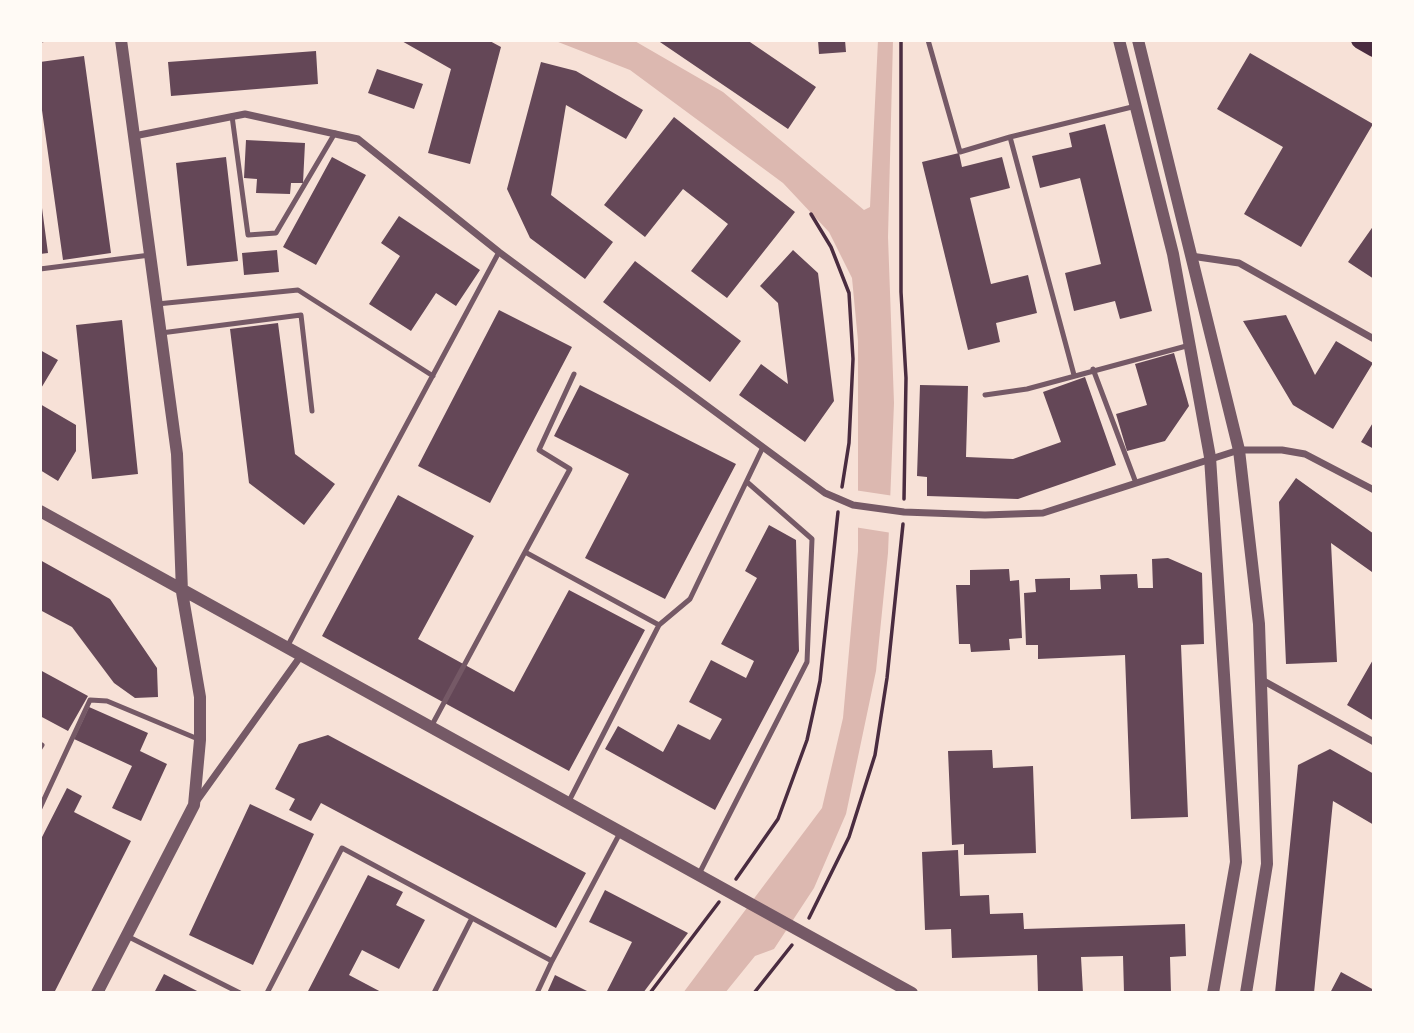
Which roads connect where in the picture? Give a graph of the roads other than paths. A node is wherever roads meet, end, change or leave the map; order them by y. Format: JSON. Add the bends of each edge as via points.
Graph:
{"nodes":[{"id":1,"x":121,"y":40,"type":"edge"},
{"id":2,"x":928,"y":40,"type":"edge"},
{"id":3,"x":1119,"y":40,"type":"edge"},
{"id":4,"x":1138,"y":40,"type":"edge"},
{"id":5,"x":1360,"y":40,"type":"edge"},
{"id":6,"x":1374,"y":48,"type":"edge"},
{"id":7,"x":1136,"y":106,"type":"junction"},
{"id":8,"x":232,"y":116,"type":"junction"},
{"id":9,"x":335,"y":133,"type":"junction"},
{"id":10,"x":134,"y":136,"type":"junction"},
{"id":11,"x":1010,"y":137,"type":"junction"},
{"id":12,"x":499,"y":252,"type":"junction"},
{"id":13,"x":150,"y":255,"type":"junction"},
{"id":14,"x":1191,"y":256,"type":"junction"},
{"id":15,"x":40,"y":270,"type":"edge"},
{"id":16,"x":157,"y":304,"type":"junction"},
{"id":17,"x":161,"y":333,"type":"junction"},
{"id":18,"x":1374,"y":338,"type":"edge"},
{"id":19,"x":1190,"y":345,"type":"junction"},
{"id":20,"x":1093,"y":369,"type":"junction"},
{"id":21,"x":574,"y":374,"type":"dead end"},
{"id":22,"x":1074,"y":375,"type":"junction"},
{"id":23,"x":433,"y":376,"type":"junction"},
{"id":24,"x":985,"y":395,"type":"dead end"},
{"id":25,"x":312,"y":411,"type":"dead end"},
{"id":26,"x":764,"y":447,"type":"junction"},
{"id":27,"x":1239,"y":450,"type":"junction"},
{"id":28,"x":1210,"y":457,"type":"junction"},
{"id":29,"x":747,"y":482,"type":"junction"},
{"id":30,"x":1136,"y":483,"type":"junction"},
{"id":31,"x":1374,"y":489,"type":"edge"},
{"id":32,"x":40,"y":511,"type":"edge"},
{"id":33,"x":525,"y":552,"type":"junction"},
{"id":34,"x":182,"y":592,"type":"junction"},
{"id":35,"x":659,"y":625,"type":"junction"},
{"id":36,"x":286,"y":649,"type":"junction"},
{"id":37,"x":300,"y":657,"type":"junction"},
{"id":38,"x":1262,"y":680,"type":"junction"},
{"id":39,"x":430,"y":728,"type":"junction"},
{"id":40,"x":200,"y":740,"type":"junction"},
{"id":41,"x":1374,"y":742,"type":"edge"},
{"id":42,"x":568,"y":804,"type":"junction"},
{"id":43,"x":194,"y":805,"type":"junction"},
{"id":44,"x":40,"y":808,"type":"edge"},
{"id":45,"x":620,"y":833,"type":"junction"},
{"id":46,"x":698,"y":876,"type":"junction"},
{"id":47,"x":472,"y":918,"type":"junction"},
{"id":48,"x":127,"y":936,"type":"junction"},
{"id":49,"x":552,"y":961,"type":"junction"},
{"id":50,"x":97,"y":993,"type":"edge"},
{"id":51,"x":240,"y":993,"type":"edge"},
{"id":52,"x":267,"y":993,"type":"edge"},
{"id":53,"x":434,"y":993,"type":"edge"},
{"id":54,"x":537,"y":993,"type":"edge"},
{"id":55,"x":912,"y":993,"type":"edge"},
{"id":56,"x":1213,"y":993,"type":"edge"},
{"id":57,"x":1246,"y":993,"type":"edge"}],
"edges":[{"from":1,"to":10,"type":"street"},
{"from":2,"to":11,"type":"lane","via":[[960,152]]},
{"from":3,"to":7,"type":"street"},
{"from":4,"to":14,"type":"street"},
{"from":5,"to":6,"type":"main road"},
{"from":7,"to":11,"type":"lane"},
{"from":7,"to":19,"type":"street"},
{"from":8,"to":9,"type":"street","via":[[245,114]]},
{"from":8,"to":9,"type":"lane","via":[[247,235],[276,233]]},
{"from":8,"to":10,"type":"street"},
{"from":9,"to":12,"type":"street","via":[[358,139]]},
{"from":10,"to":13,"type":"street"},
{"from":11,"to":22,"type":"lane"},
{"from":12,"to":23,"type":"lane"},
{"from":12,"to":26,"type":"street"},
{"from":13,"to":15,"type":"lane"},
{"from":13,"to":16,"type":"street"},
{"from":14,"to":18,"type":"street","via":[[1239,263]]},
{"from":14,"to":27,"type":"street"},
{"from":16,"to":17,"type":"street"},
{"from":16,"to":23,"type":"lane","via":[[298,290]]},
{"from":17,"to":25,"type":"lane","via":[[301,315]]},
{"from":17,"to":34,"type":"street","via":[[177,454]]},
{"from":19,"to":20,"type":"lane"},
{"from":19,"to":28,"type":"street"},
{"from":20,"to":22,"type":"lane"},
{"from":20,"to":30,"type":"lane"},
{"from":21,"to":33,"type":"lane","via":[[539,450],[570,469]]},
{"from":22,"to":24,"type":"lane"},
{"from":23,"to":36,"type":"lane"},
{"from":26,"to":29,"type":"lane"},
{"from":26,"to":30,"type":"street","via":[[840,501],[867,509],[1043,513]]},
{"from":27,"to":28,"type":"street"},
{"from":27,"to":31,"type":"street","via":[[1305,454]]},
{"from":27,"to":38,"type":"street"},
{"from":28,"to":30,"type":"street"},
{"from":28,"to":56,"type":"street","via":[[1236,862]]},
{"from":29,"to":35,"type":"lane","via":[[691,599]]},
{"from":29,"to":46,"type":"lane","via":[[812,539],[807,662]]},
{"from":32,"to":34,"type":"street"},
{"from":33,"to":35,"type":"lane"},
{"from":33,"to":39,"type":"lane"},
{"from":34,"to":36,"type":"street"},
{"from":34,"to":40,"type":"street","via":[[200,698]]},
{"from":35,"to":42,"type":"lane"},
{"from":36,"to":37,"type":"street"},
{"from":37,"to":39,"type":"street"},
{"from":37,"to":43,"type":"street"},
{"from":38,"to":41,"type":"street"},
{"from":38,"to":57,"type":"street","via":[[1267,864]]},
{"from":39,"to":42,"type":"street"},
{"from":40,"to":43,"type":"street"},
{"from":40,"to":44,"type":"lane","via":[[107,701],[90,699]]},
{"from":42,"to":45,"type":"street"},
{"from":43,"to":48,"type":"street"},
{"from":45,"to":46,"type":"street"},
{"from":45,"to":49,"type":"lane"},
{"from":46,"to":55,"type":"street"},
{"from":47,"to":49,"type":"lane"},
{"from":47,"to":52,"type":"lane","via":[[342,848]]},
{"from":47,"to":53,"type":"lane"},
{"from":48,"to":50,"type":"street"},
{"from":48,"to":51,"type":"lane"},
{"from":49,"to":54,"type":"lane"}]}
